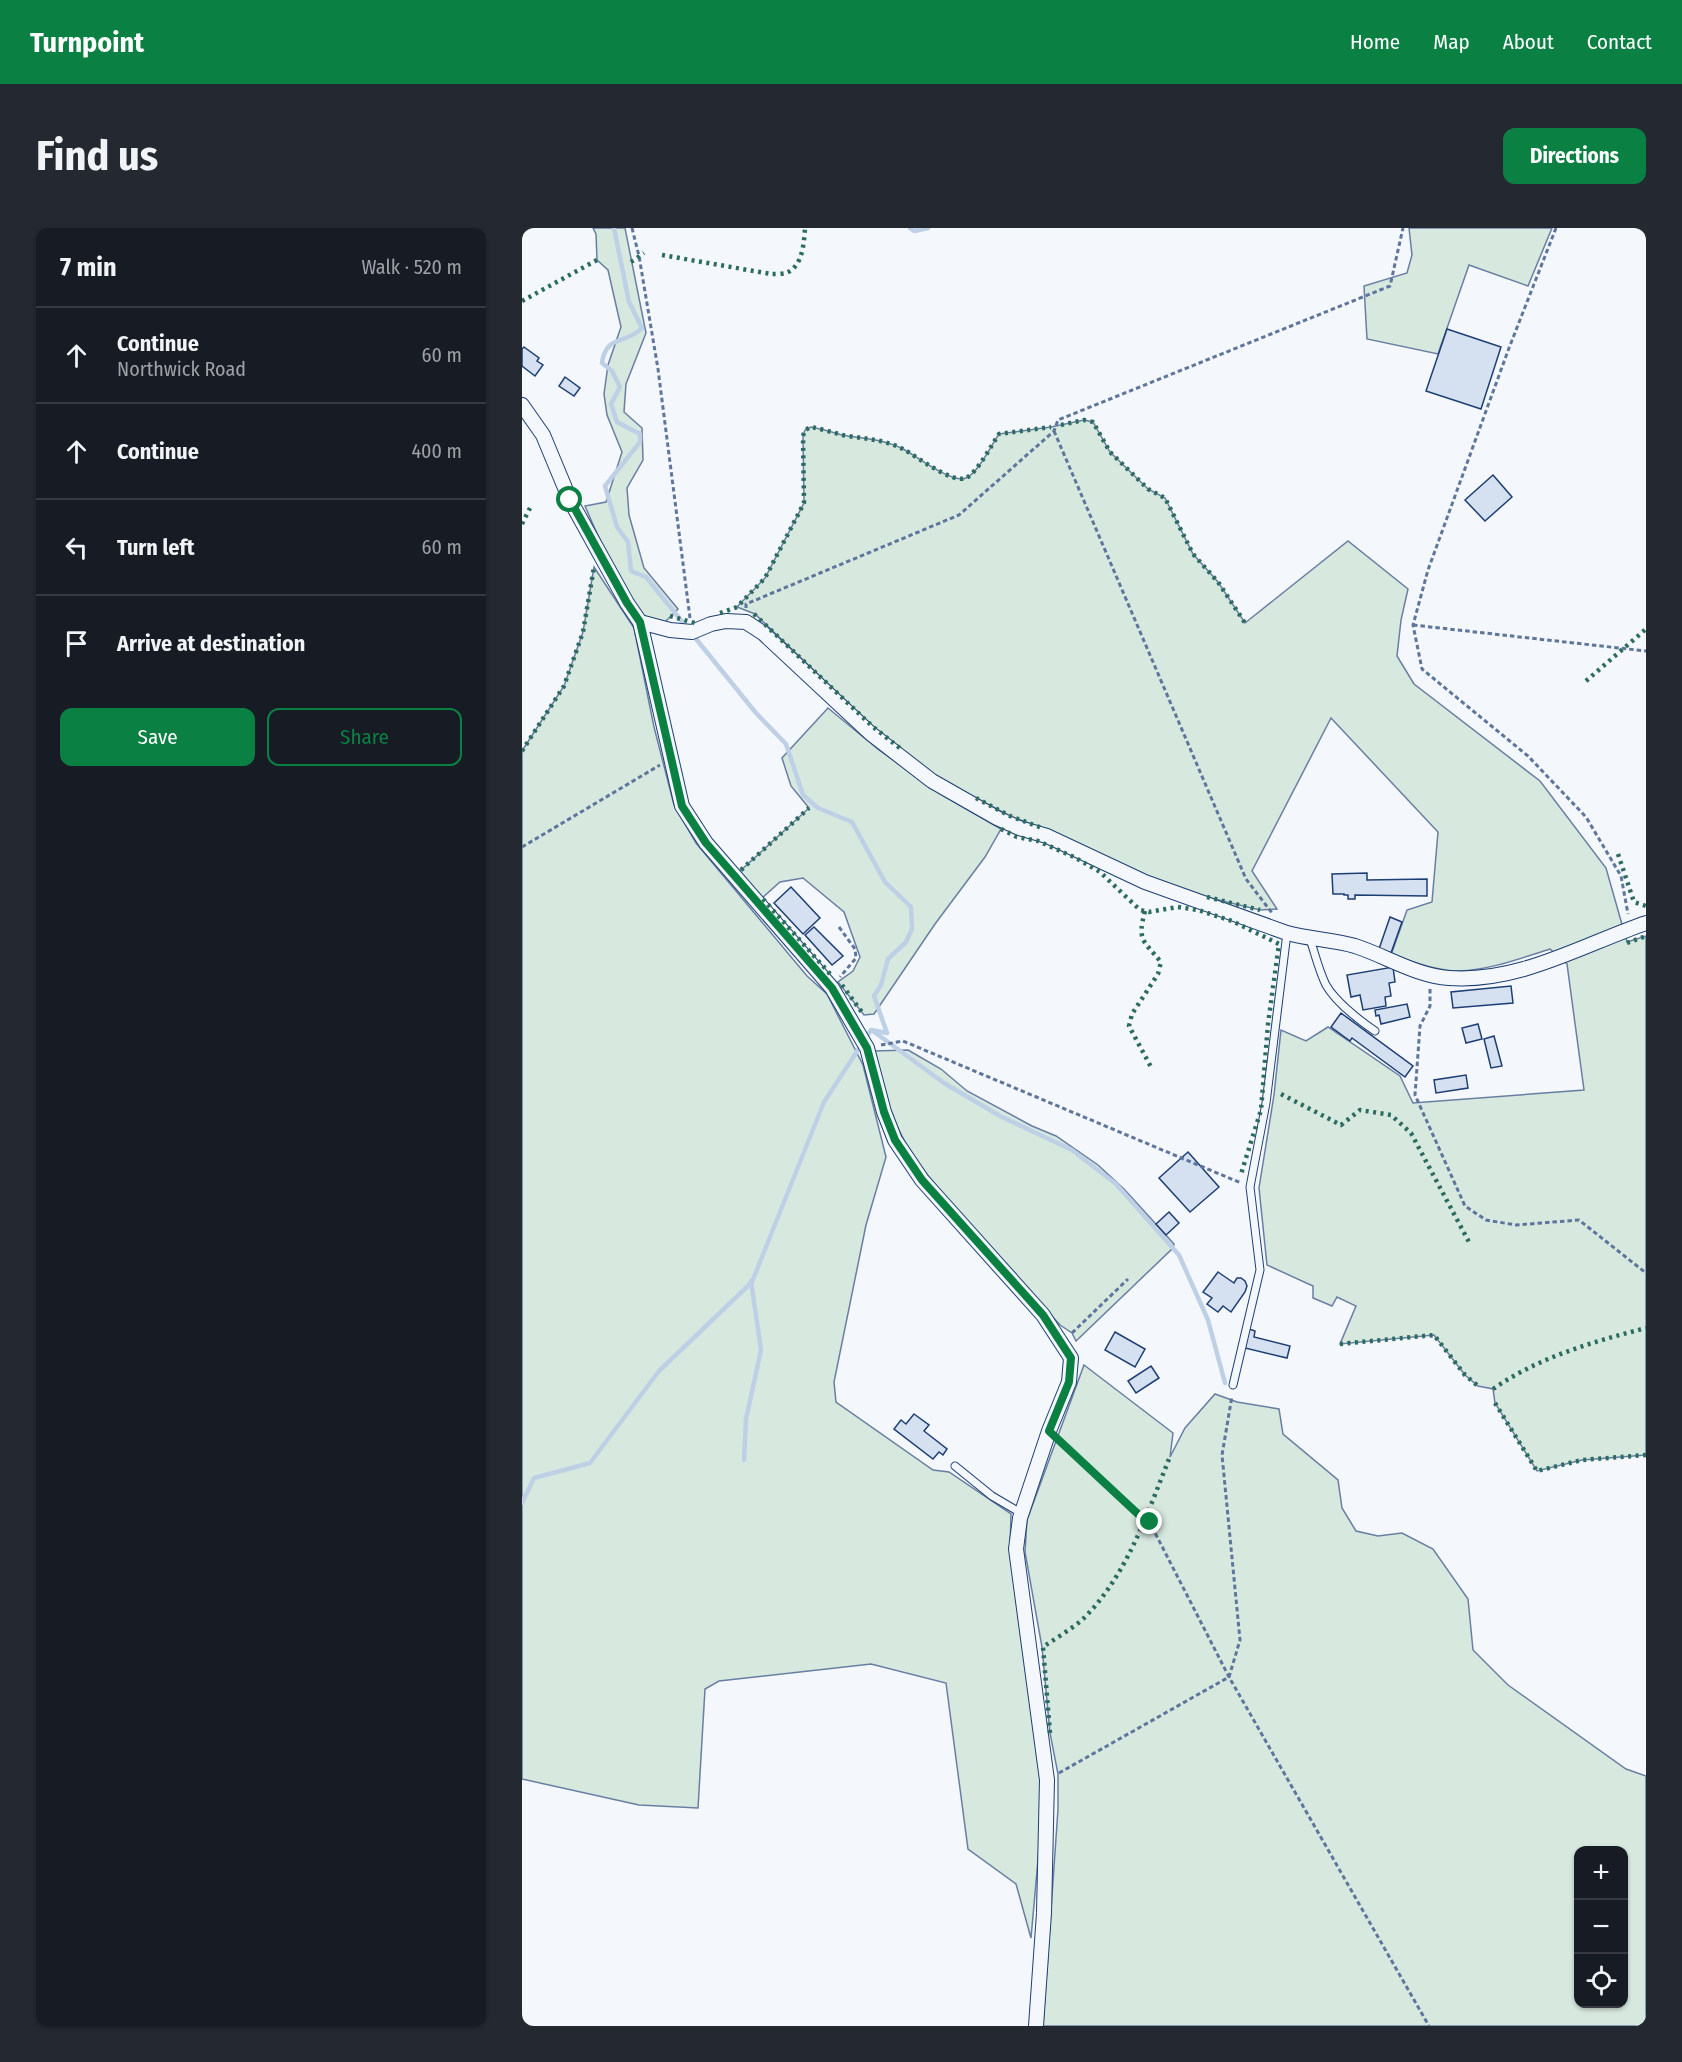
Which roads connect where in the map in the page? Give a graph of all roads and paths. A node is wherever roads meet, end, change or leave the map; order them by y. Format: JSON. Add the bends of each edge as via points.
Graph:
{"nodes":[{"id":1,"x":632,"y":228,"type":"edge"},
{"id":2,"x":1403,"y":228,"type":"edge"},
{"id":3,"x":1556,"y":228,"type":"edge"},
{"id":4,"x":522,"y":405,"type":"edge"},
{"id":5,"x":1054,"y":431,"type":"junction"},
{"id":6,"x":640,"y":622,"type":"junction"},
{"id":7,"x":746,"y":622,"type":"junction"},
{"id":8,"x":1413,"y":625,"type":"junction"},
{"id":9,"x":692,"y":632,"type":"junction"},
{"id":10,"x":1646,"y":651,"type":"edge"},
{"id":11,"x":671,"y":758,"type":"junction"},
{"id":12,"x":522,"y":847,"type":"edge"},
{"id":13,"x":1646,"y":923,"type":"edge"},
{"id":14,"x":839,"y":927,"type":"dead end"},
{"id":15,"x":1631,"y":928,"type":"junction"},
{"id":16,"x":1287,"y":933,"type":"junction"},
{"id":17,"x":1310,"y":939,"type":"junction"},
{"id":18,"x":1429,"y":975,"type":"junction"},
{"id":19,"x":832,"y":988,"type":"junction"},
{"id":20,"x":1375,"y":1031,"type":"dead end"},
{"id":21,"x":867,"y":1048,"type":"junction"},
{"id":22,"x":1250,"y":1187,"type":"junction"},
{"id":23,"x":1646,"y":1273,"type":"edge"},
{"id":24,"x":1128,"y":1279,"type":"dead end"},
{"id":25,"x":1062,"y":1342,"type":"junction"},
{"id":26,"x":1233,"y":1385,"type":"joint"},
{"id":27,"x":1049,"y":1431,"type":"junction"},
{"id":28,"x":955,"y":1466,"type":"dead end"},
{"id":29,"x":1021,"y":1513,"type":"junction"},
{"id":30,"x":1229,"y":1677,"type":"junction"},
{"id":31,"x":1047,"y":1780,"type":"junction"},
{"id":32,"x":1036,"y":2026,"type":"edge"},
{"id":33,"x":1429,"y":2026,"type":"edge"}],
"edges":[{"from":1,"to":9,"type":"path","via":[[658,369]]},
{"from":2,"to":5,"type":"path","via":[[1390,286],[1058,420]]},
{"from":3,"to":8,"type":"path","via":[[1428,570]]},
{"from":4,"to":6,"type":"street","via":[[543,435],[570,500]]},
{"from":5,"to":7,"type":"path","via":[[959,515],[746,604]]},
{"from":5,"to":16,"type":"path","via":[[1246,879]]},
{"from":6,"to":9,"type":"street"},
{"from":6,"to":11,"type":"street"},
{"from":7,"to":9,"type":"street","via":[[726,621]]},
{"from":7,"to":16,"type":"street","via":[[763,633],[870,733],[932,781],[997,818],[1047,836],[1145,882]]},
{"from":8,"to":10,"type":"path"},
{"from":8,"to":15,"type":"path","via":[[1422,669],[1528,756],[1586,817],[1621,876]]},
{"from":11,"to":12,"type":"path"},
{"from":11,"to":19,"type":"street","via":[[682,806],[706,843]]},
{"from":13,"to":15,"type":"street"},
{"from":14,"to":19,"type":"path","via":[[855,949],[856,958]]},
{"from":15,"to":18,"type":"street","via":[[1526,969],[1477,978]]},
{"from":16,"to":17,"type":"street"},
{"from":16,"to":22,"type":"lane","via":[[1266,1103]]},
{"from":17,"to":18,"type":"street","via":[[1352,945]]},
{"from":17,"to":20,"type":"lane","via":[[1329,989]]},
{"from":18,"to":23,"type":"path","via":[[1430,1006],[1420,1026],[1415,1095],[1465,1206],[1486,1220],[1516,1225],[1579,1220]]},
{"from":19,"to":21,"type":"street"},
{"from":21,"to":22,"type":"path","via":[[903,1041]]},
{"from":21,"to":25,"type":"street","via":[[895,1140],[922,1180],[1043,1315]]},
{"from":22,"to":26,"type":"lane","via":[[1260,1270]]},
{"from":24,"to":25,"type":"path"},
{"from":25,"to":27,"type":"street","via":[[1071,1358],[1069,1382]]},
{"from":26,"to":30,"type":"path","via":[[1222,1455],[1239,1640]]},
{"from":27,"to":29,"type":"street"},
{"from":27,"to":30,"type":"path","via":[[1150,1522]]},
{"from":28,"to":29,"type":"lane"},
{"from":29,"to":31,"type":"street","via":[[1016,1549]]},
{"from":30,"to":31,"type":"path"},
{"from":30,"to":33,"type":"path"},
{"from":31,"to":32,"type":"street"}]}
